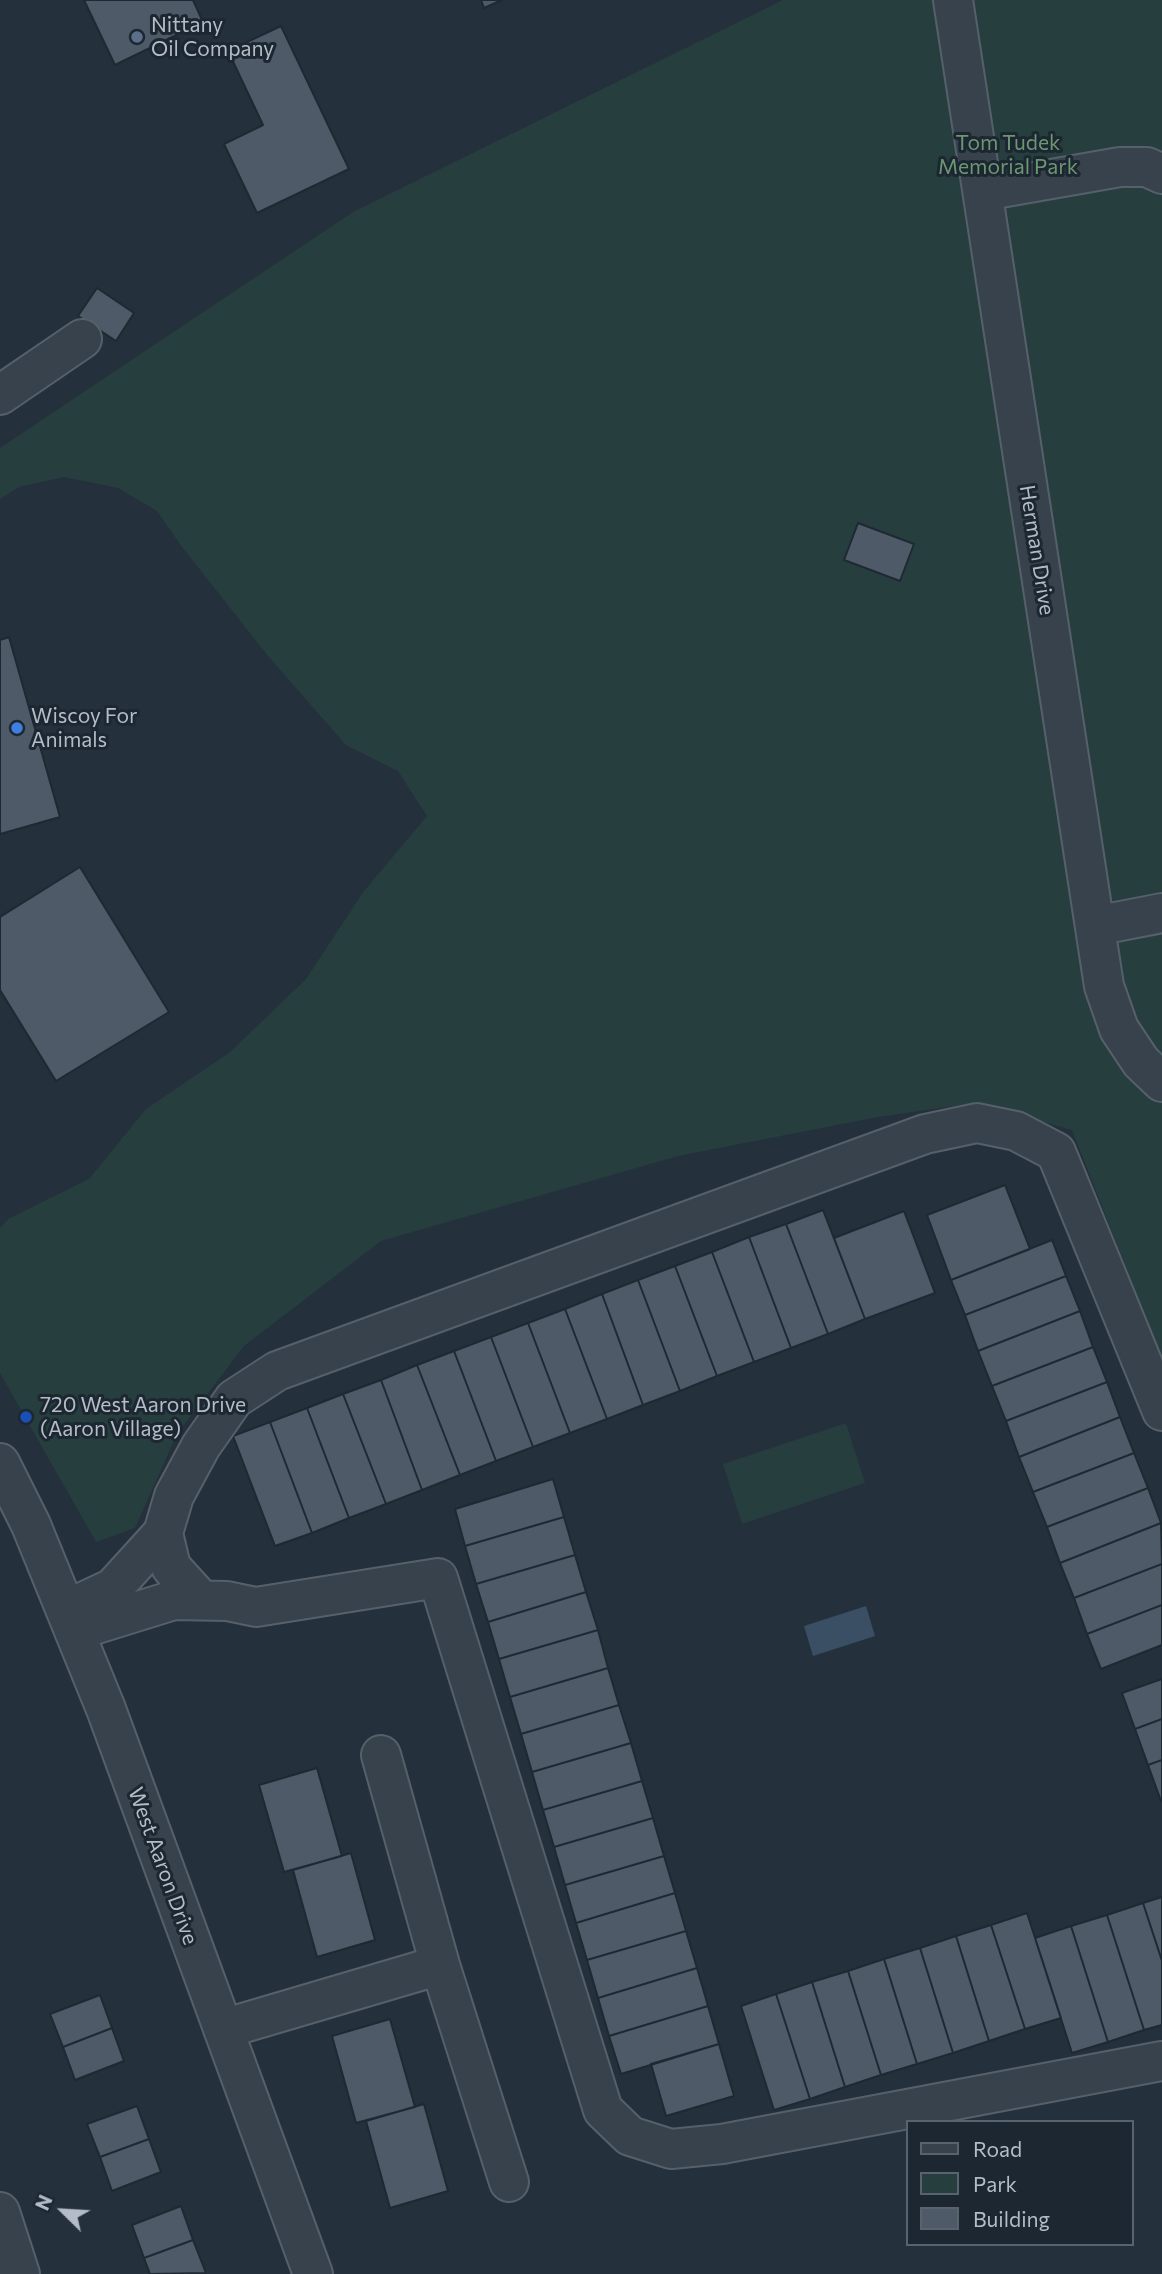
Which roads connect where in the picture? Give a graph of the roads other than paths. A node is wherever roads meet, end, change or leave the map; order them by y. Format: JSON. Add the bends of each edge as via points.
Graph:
{"nodes":[{"id":1,"x":953,"y":0,"type":"edge"},
{"id":2,"x":1162,"y":174,"type":"edge"},
{"id":3,"x":983,"y":191,"type":"junction"},
{"id":4,"x":82,"y":339,"type":"dead end"},
{"id":5,"x":0,"y":395,"type":"edge"},
{"id":6,"x":1162,"y":913,"type":"edge"},
{"id":7,"x":1095,"y":926,"type":"junction"},
{"id":8,"x":1162,"y":1082,"type":"edge"},
{"id":9,"x":1162,"y":1411,"type":"edge"},
{"id":10,"x":0,"y":1463,"type":"edge"},
{"id":11,"x":163,"y":1533,"type":"junction"},
{"id":12,"x":201,"y":1600,"type":"junction"},
{"id":13,"x":70,"y":1621,"type":"junction"},
{"id":14,"x":381,"y":1755,"type":"dead end"},
{"id":15,"x":440,"y":1965,"type":"junction"},
{"id":16,"x":223,"y":2029,"type":"junction"},
{"id":17,"x":1162,"y":2061,"type":"edge"},
{"id":18,"x":509,"y":2182,"type":"dead end"},
{"id":19,"x":0,"y":2212,"type":"edge"},
{"id":20,"x":20,"y":2274,"type":"edge"},
{"id":21,"x":313,"y":2274,"type":"edge"}],
"edges":[{"from":1,"to":3,"type":"street","name":"Herman Drive"},
{"from":2,"to":3,"type":"street","via":[[1147,167],[1120,167]]},
{"from":3,"to":7,"type":"street","name":"Herman Drive"},
{"from":4,"to":5,"type":"street"},
{"from":6,"to":7,"type":"street"},
{"from":7,"to":8,"type":"street","name":"Herman Drive","via":[[1104,986],[1119,1028],[1141,1062]]},
{"from":9,"to":11,"type":"street","via":[[1056,1152],[1016,1130],[977,1124],[925,1134],[277,1371],[234,1399],[174,1496]]},
{"from":10,"to":13,"type":"street","name":"West Aaron Drive","via":[[32,1525]]},
{"from":11,"to":12,"type":"street","via":[[171,1567]]},
{"from":11,"to":13,"type":"street","via":[[113,1588]]},
{"from":12,"to":13,"type":"street","via":[[174,1600]]},
{"from":12,"to":17,"type":"street","via":[[256,1607],[438,1578],[603,2110],[630,2136],[671,2149],[722,2144]]},
{"from":13,"to":16,"type":"street","name":"West Aaron Drive"},
{"from":14,"to":15,"type":"street"},
{"from":15,"to":16,"type":"street"},
{"from":15,"to":18,"type":"street"},
{"from":16,"to":21,"type":"street","name":"West Aaron Drive"},
{"from":19,"to":20,"type":"street"}]}
